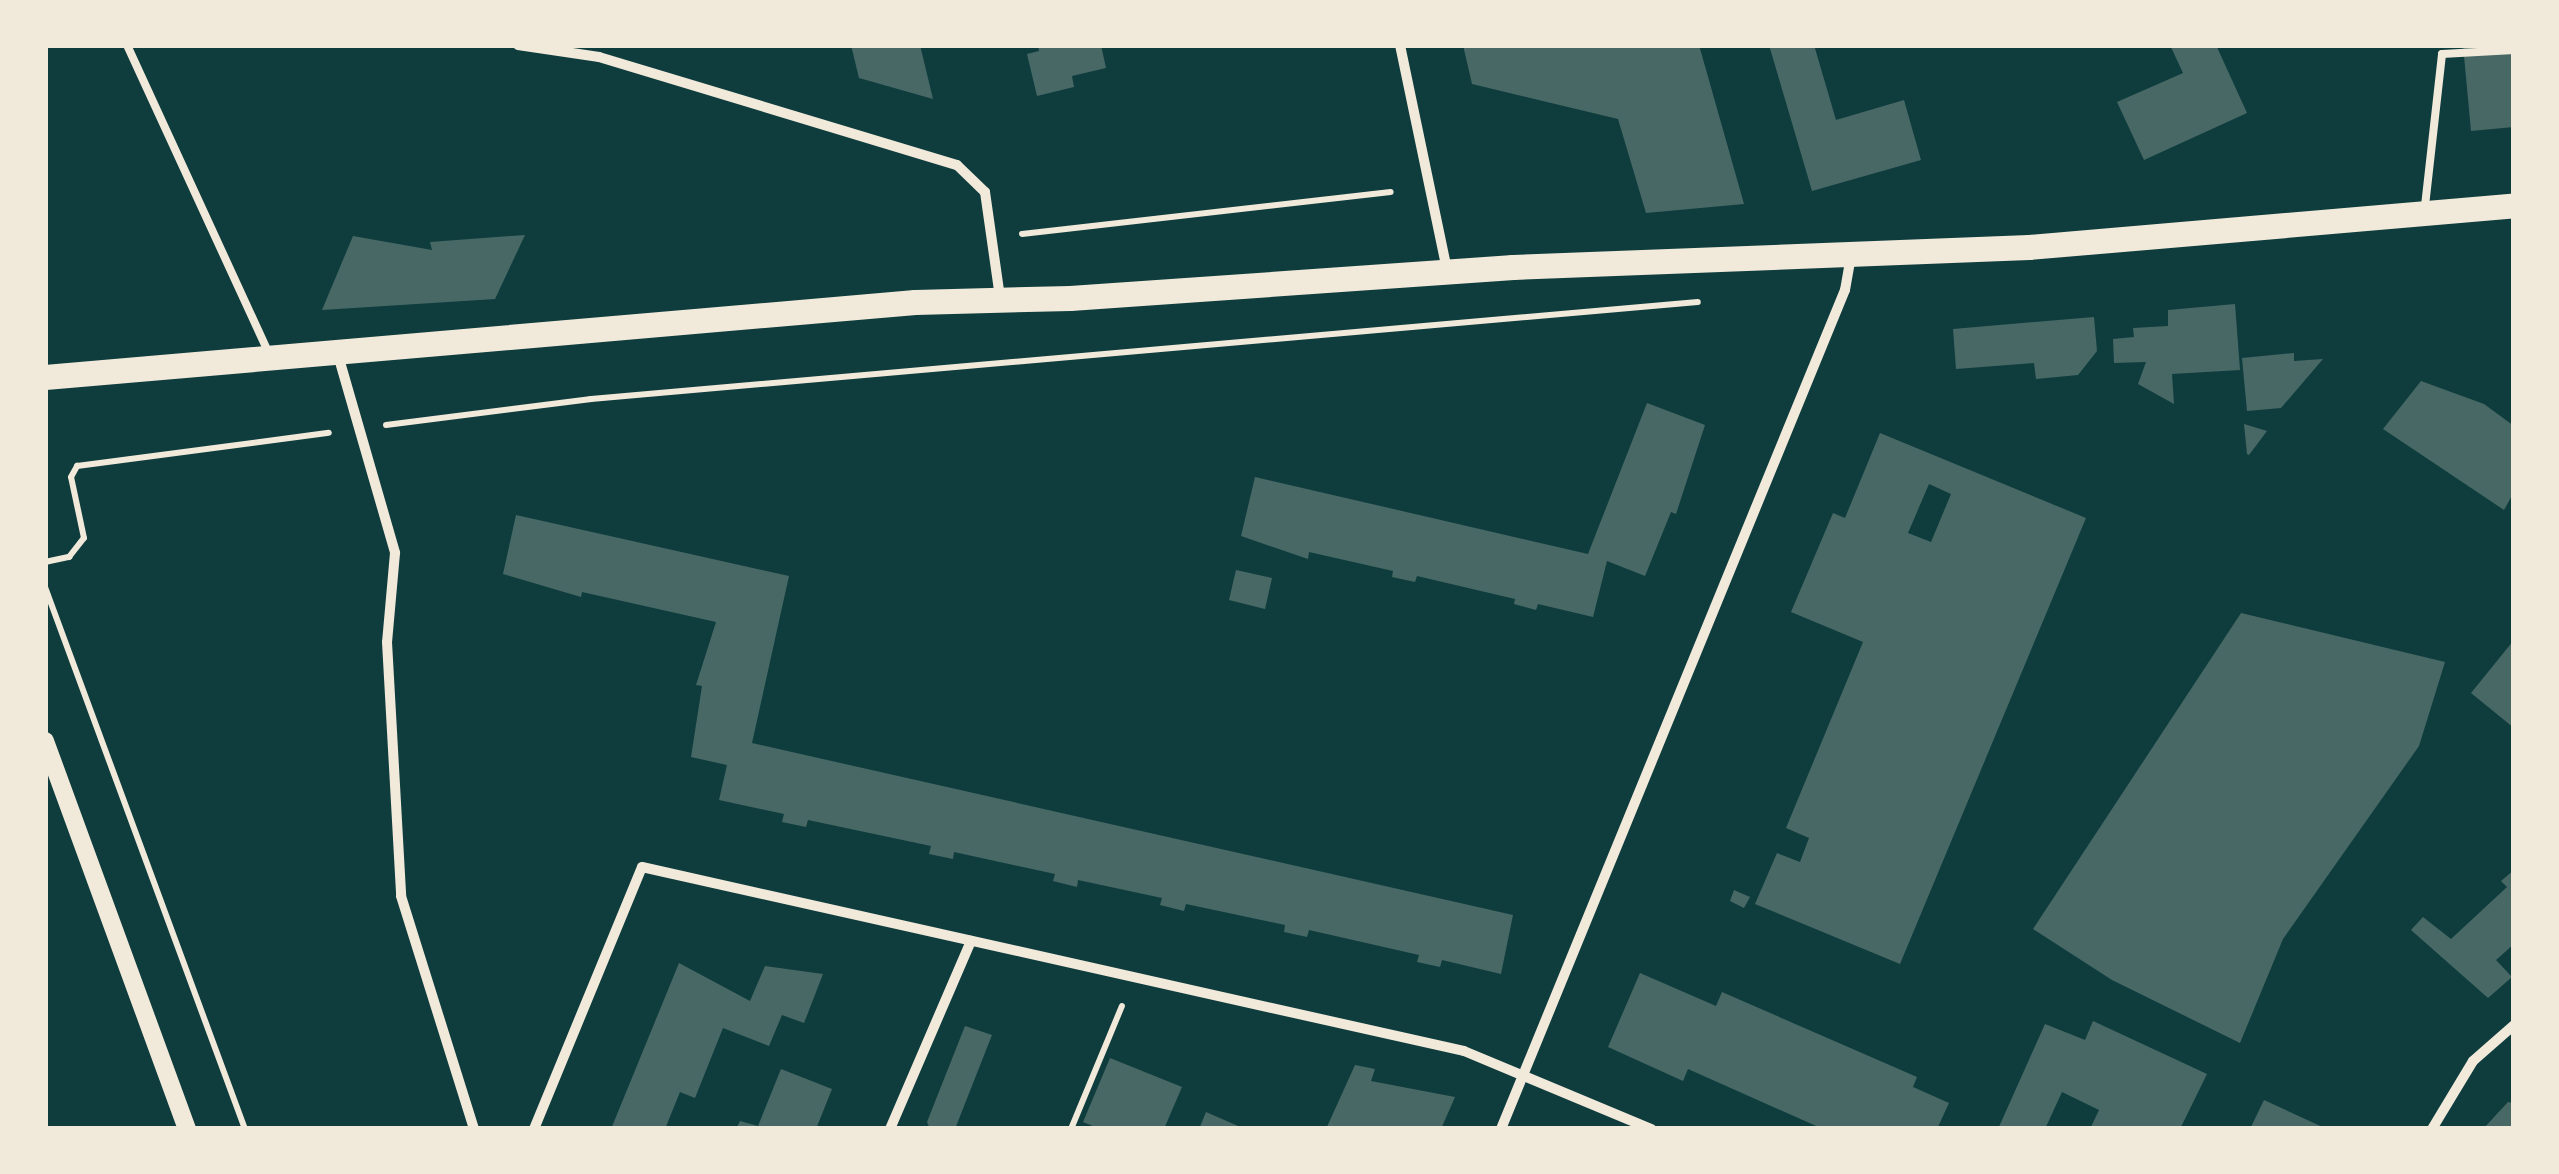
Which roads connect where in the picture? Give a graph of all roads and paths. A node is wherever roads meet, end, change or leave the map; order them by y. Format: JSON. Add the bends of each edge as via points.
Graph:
{"nodes":[{"id":1,"x":127,"y":45,"type":"edge"},
{"id":2,"x":518,"y":45,"type":"edge"},
{"id":3,"x":1400,"y":45,"type":"edge"},
{"id":4,"x":2514,"y":50,"type":"edge"},
{"id":5,"x":597,"y":51,"type":"edge"},
{"id":6,"x":1392,"y":192,"type":"dead end"},
{"id":7,"x":2514,"y":206,"type":"edge"},
{"id":8,"x":2424,"y":212,"type":"junction"},
{"id":9,"x":1022,"y":234,"type":"dead end"},
{"id":10,"x":1852,"y":255,"type":"junction"},
{"id":11,"x":1447,"y":270,"type":"junction"},
{"id":12,"x":1000,"y":298,"type":"junction"},
{"id":13,"x":1718,"y":300,"type":"dead end"},
{"id":14,"x":337,"y":350,"type":"junction"},
{"id":15,"x":270,"y":357,"type":"junction"},
{"id":16,"x":45,"y":376,"type":"edge"},
{"id":17,"x":361,"y":428,"type":"junction"},
{"id":18,"x":45,"y":562,"type":"edge"},
{"id":19,"x":45,"y":587,"type":"edge"},
{"id":20,"x":45,"y":740,"type":"edge"},
{"id":21,"x":971,"y":941,"type":"junction"},
{"id":22,"x":1134,"y":977,"type":"junction"},
{"id":23,"x":2514,"y":1025,"type":"edge"},
{"id":24,"x":1527,"y":1074,"type":"junction"},
{"id":25,"x":187,"y":1129,"type":"edge"},
{"id":26,"x":245,"y":1129,"type":"edge"},
{"id":27,"x":474,"y":1129,"type":"edge"},
{"id":28,"x":534,"y":1129,"type":"edge"},
{"id":29,"x":890,"y":1129,"type":"edge"},
{"id":30,"x":1071,"y":1129,"type":"edge"},
{"id":31,"x":1502,"y":1129,"type":"edge"},
{"id":32,"x":1651,"y":1129,"type":"edge"},
{"id":33,"x":2432,"y":1129,"type":"edge"}],
"edges":[{"from":1,"to":15,"type":"lane"},
{"from":2,"to":5,"type":"street"},
{"from":3,"to":11,"type":"street"},
{"from":4,"to":8,"type":"lane","via":[[2442,54]]},
{"from":5,"to":12,"type":"street","via":[[958,165],[984,192]]},
{"from":6,"to":9,"type":"path"},
{"from":7,"to":8,"type":"main road"},
{"from":8,"to":10,"type":"main road","via":[[2029,248]]},
{"from":10,"to":11,"type":"main road"},
{"from":10,"to":24,"type":"street","via":[[1845,290]]},
{"from":11,"to":12,"type":"main road"},
{"from":12,"to":14,"type":"main road"},
{"from":13,"to":17,"type":"path","via":[[591,400]]},
{"from":14,"to":15,"type":"main road"},
{"from":14,"to":17,"type":"street"},
{"from":15,"to":16,"type":"main road"},
{"from":17,"to":18,"type":"path","via":[[77,466],[70,478],[84,538],[69,558]]},
{"from":17,"to":27,"type":"street","via":[[395,552],[387,642],[401,896]]},
{"from":19,"to":26,"type":"path"},
{"from":20,"to":25,"type":"street"},
{"from":21,"to":22,"type":"street"},
{"from":21,"to":28,"type":"street","via":[[642,866]]},
{"from":21,"to":29,"type":"street"},
{"from":22,"to":24,"type":"street","via":[[1464,1052]]},
{"from":22,"to":30,"type":"path"},
{"from":23,"to":33,"type":"street","via":[[2474,1061]]},
{"from":24,"to":31,"type":"street"},
{"from":24,"to":32,"type":"street"}]}
